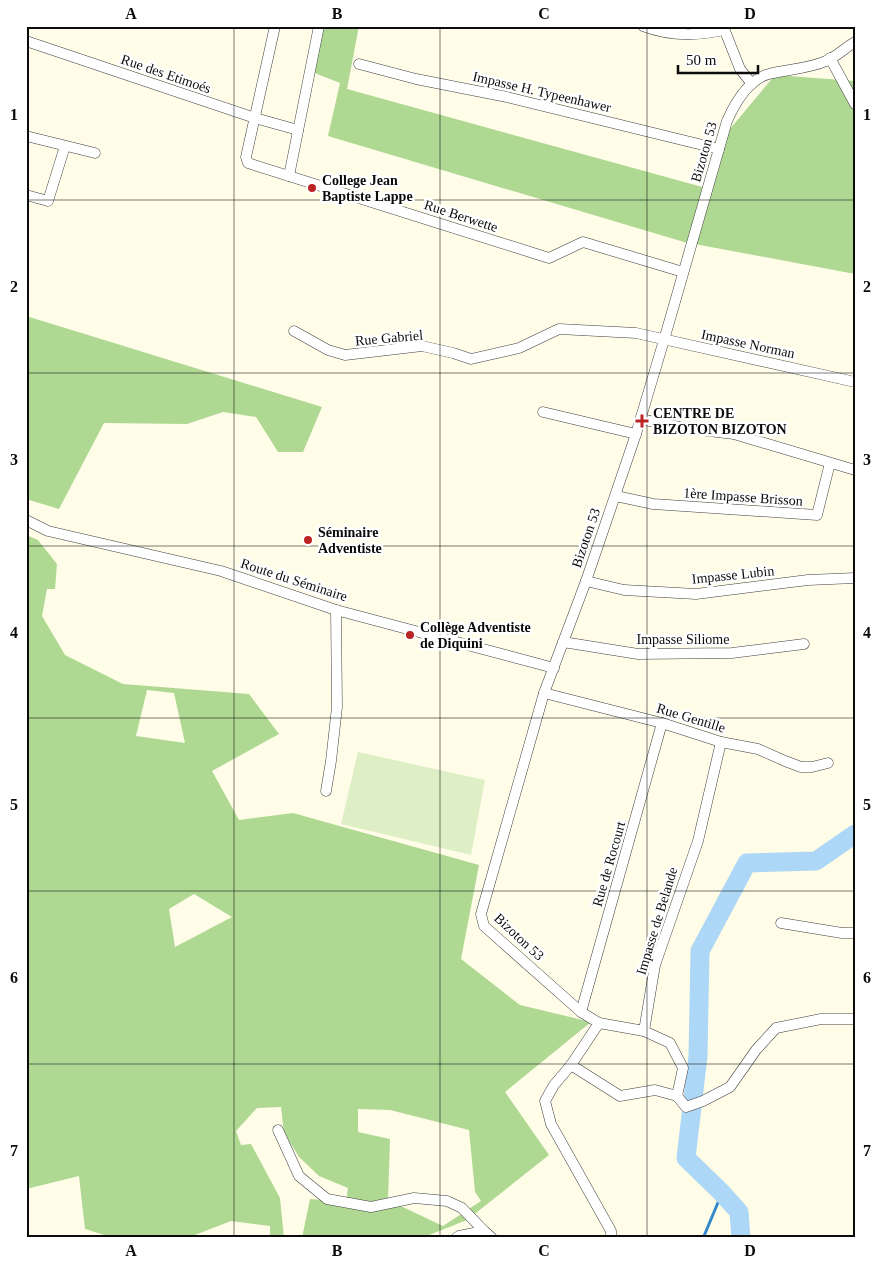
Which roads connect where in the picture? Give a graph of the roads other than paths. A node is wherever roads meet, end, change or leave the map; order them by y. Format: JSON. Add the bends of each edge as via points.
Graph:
{"nodes":[{"id":1,"x":275,"y":26,"type":"edge"},
{"id":2,"x":319,"y":26,"type":"edge"},
{"id":3,"x":643,"y":26,"type":"edge"},
{"id":4,"x":723,"y":28,"type":"edge"},
{"id":5,"x":26,"y":41,"type":"edge"},
{"id":6,"x":855,"y":42,"type":"edge"},
{"id":7,"x":830,"y":58,"type":"junction"},
{"id":8,"x":359,"y":64,"type":"dead end"},
{"id":9,"x":752,"y":84,"type":"junction"},
{"id":10,"x":855,"y":104,"type":"edge"},
{"id":11,"x":255,"y":118,"type":"junction"},
{"id":12,"x":298,"y":130,"type":"junction"},
{"id":13,"x":26,"y":136,"type":"edge"},
{"id":14,"x":65,"y":146,"type":"junction"},
{"id":15,"x":719,"y":149,"type":"junction"},
{"id":16,"x":95,"y":153,"type":"dead end"},
{"id":17,"x":289,"y":176,"type":"junction"},
{"id":18,"x":26,"y":195,"type":"edge"},
{"id":19,"x":683,"y":272,"type":"junction"},
{"id":20,"x":294,"y":331,"type":"dead end"},
{"id":21,"x":636,"y":333,"type":"joint"},
{"id":22,"x":664,"y":340,"type":"junction"},
{"id":23,"x":855,"y":382,"type":"edge"},
{"id":24,"x":543,"y":412,"type":"dead end"},
{"id":25,"x":640,"y":419,"type":"junction"},
{"id":26,"x":636,"y":434,"type":"junction"},
{"id":27,"x":830,"y":463,"type":"junction"},
{"id":28,"x":855,"y":470,"type":"edge"},
{"id":29,"x":616,"y":496,"type":"junction"},
{"id":30,"x":26,"y":520,"type":"edge"},
{"id":31,"x":855,"y":578,"type":"edge"},
{"id":32,"x":586,"y":581,"type":"junction"},
{"id":33,"x":336,"y":610,"type":"junction"},
{"id":34,"x":563,"y":642,"type":"junction"},
{"id":35,"x":804,"y":644,"type":"dead end"},
{"id":36,"x":554,"y":668,"type":"junction"},
{"id":37,"x":544,"y":693,"type":"junction"},
{"id":38,"x":662,"y":723,"type":"junction"},
{"id":39,"x":721,"y":742,"type":"junction"},
{"id":40,"x":828,"y":763,"type":"dead end"},
{"id":41,"x":326,"y":791,"type":"dead end"},
{"id":42,"x":781,"y":923,"type":"dead end"},
{"id":43,"x":855,"y":933,"type":"edge"},
{"id":44,"x":581,"y":1012,"type":"junction"},
{"id":45,"x":855,"y":1019,"type":"edge"},
{"id":46,"x":599,"y":1023,"type":"junction"},
{"id":47,"x":644,"y":1031,"type":"junction"},
{"id":48,"x":571,"y":1065,"type":"junction"},
{"id":49,"x":677,"y":1096,"type":"junction"},
{"id":50,"x":278,"y":1130,"type":"dead end"},
{"id":51,"x":488,"y":1235,"type":"edge"},
{"id":52,"x":456,"y":1238,"type":"edge"},
{"id":53,"x":611,"y":1238,"type":"edge"}],
"edges":[{"from":1,"to":11,"type":"street","name":"Rue Berwette"},
{"from":2,"to":12,"type":"street"},
{"from":3,"to":4,"type":"street","via":[[667,33],[691,34],[708,34]]},
{"from":4,"to":9,"type":"street","via":[[740,70]]},
{"from":5,"to":11,"type":"street","name":"Rue des Etimoés"},
{"from":6,"to":7,"type":"street","name":"Bizoton 53"},
{"from":7,"to":9,"type":"street","name":"Bizoton 53","via":[[798,69],[768,74]]},
{"from":7,"to":10,"type":"street"},
{"from":8,"to":15,"type":"street","name":"Impasse H. Typeenhawer"},
{"from":9,"to":15,"type":"street","name":"Bizoton 53","via":[[734,104]]},
{"from":11,"to":12,"type":"street","name":"Rue des Etimoés"},
{"from":11,"to":17,"type":"street","name":"Rue Berwette","via":[[248,163]]},
{"from":12,"to":17,"type":"street"},
{"from":13,"to":14,"type":"street"},
{"from":14,"to":16,"type":"street"},
{"from":14,"to":18,"type":"street","via":[[48,201]]},
{"from":15,"to":19,"type":"street","name":"Bizoton 53"},
{"from":17,"to":19,"type":"street","name":"Rue Berwette","via":[[549,258],[583,242]]},
{"from":19,"to":22,"type":"street","name":"Bizoton 53"},
{"from":20,"to":21,"type":"street","name":"Rue Gabriel","via":[[328,350],[345,355],[422,346],[471,359],[519,348],[559,329]]},
{"from":21,"to":22,"type":"street","name":"Impasse Norman"},
{"from":22,"to":23,"type":"street","name":"Impasse Norman"},
{"from":22,"to":25,"type":"street","name":"Bizoton 53"},
{"from":24,"to":26,"type":"street"},
{"from":25,"to":26,"type":"street","name":"Bizoton 53"},
{"from":25,"to":27,"type":"street","via":[[734,434]]},
{"from":26,"to":29,"type":"street","name":"Bizoton 53"},
{"from":27,"to":28,"type":"street"},
{"from":27,"to":29,"type":"street","name":"1ère Impasse Brisson","via":[[817,515],[653,504]]},
{"from":29,"to":32,"type":"street","name":"Bizoton 53"},
{"from":30,"to":33,"type":"street","name":"Route du Séminaire","via":[[48,531],[221,570]]},
{"from":31,"to":32,"type":"street","name":"Impasse Lubin","via":[[808,580],[696,594],[624,590]]},
{"from":32,"to":34,"type":"street","name":"Bizoton 53"},
{"from":33,"to":36,"type":"street","name":"Route du Séminaire"},
{"from":33,"to":41,"type":"street","via":[[336,707]]},
{"from":34,"to":35,"type":"street","name":"Impasse Siliome","via":[[638,654],[732,653]]},
{"from":34,"to":36,"type":"street","name":"Bizoton 53"},
{"from":36,"to":37,"type":"street","name":"Bizoton 53"},
{"from":37,"to":38,"type":"street","name":"Rue Gentille"},
{"from":37,"to":44,"type":"street","name":"Bizoton 53","via":[[481,914],[484,926]]},
{"from":38,"to":39,"type":"street","name":"Rue Gentille"},
{"from":38,"to":44,"type":"street","name":"Rue de Rocourt"},
{"from":39,"to":40,"type":"street","name":"Rue Gentille","via":[[758,749],[801,767]]},
{"from":39,"to":47,"type":"street","name":"Impasse de Belande","via":[[698,841],[655,965]]},
{"from":42,"to":43,"type":"street"},
{"from":44,"to":46,"type":"street","name":"Bizoton 53"},
{"from":45,"to":49,"type":"street","via":[[821,1019],[776,1028],[730,1087],[686,1107]]},
{"from":46,"to":47,"type":"street","name":"Bizoton 53"},
{"from":46,"to":48,"type":"street"},
{"from":47,"to":49,"type":"street","via":[[670,1043],[683,1068]]},
{"from":48,"to":49,"type":"street","via":[[620,1096],[655,1090]]},
{"from":48,"to":53,"type":"street","via":[[545,1101],[551,1124],[611,1231]]},
{"from":50,"to":51,"type":"street","via":[[299,1176],[327,1199],[371,1207],[414,1198],[447,1201],[462,1208]]},
{"from":51,"to":52,"type":"street"}]}
